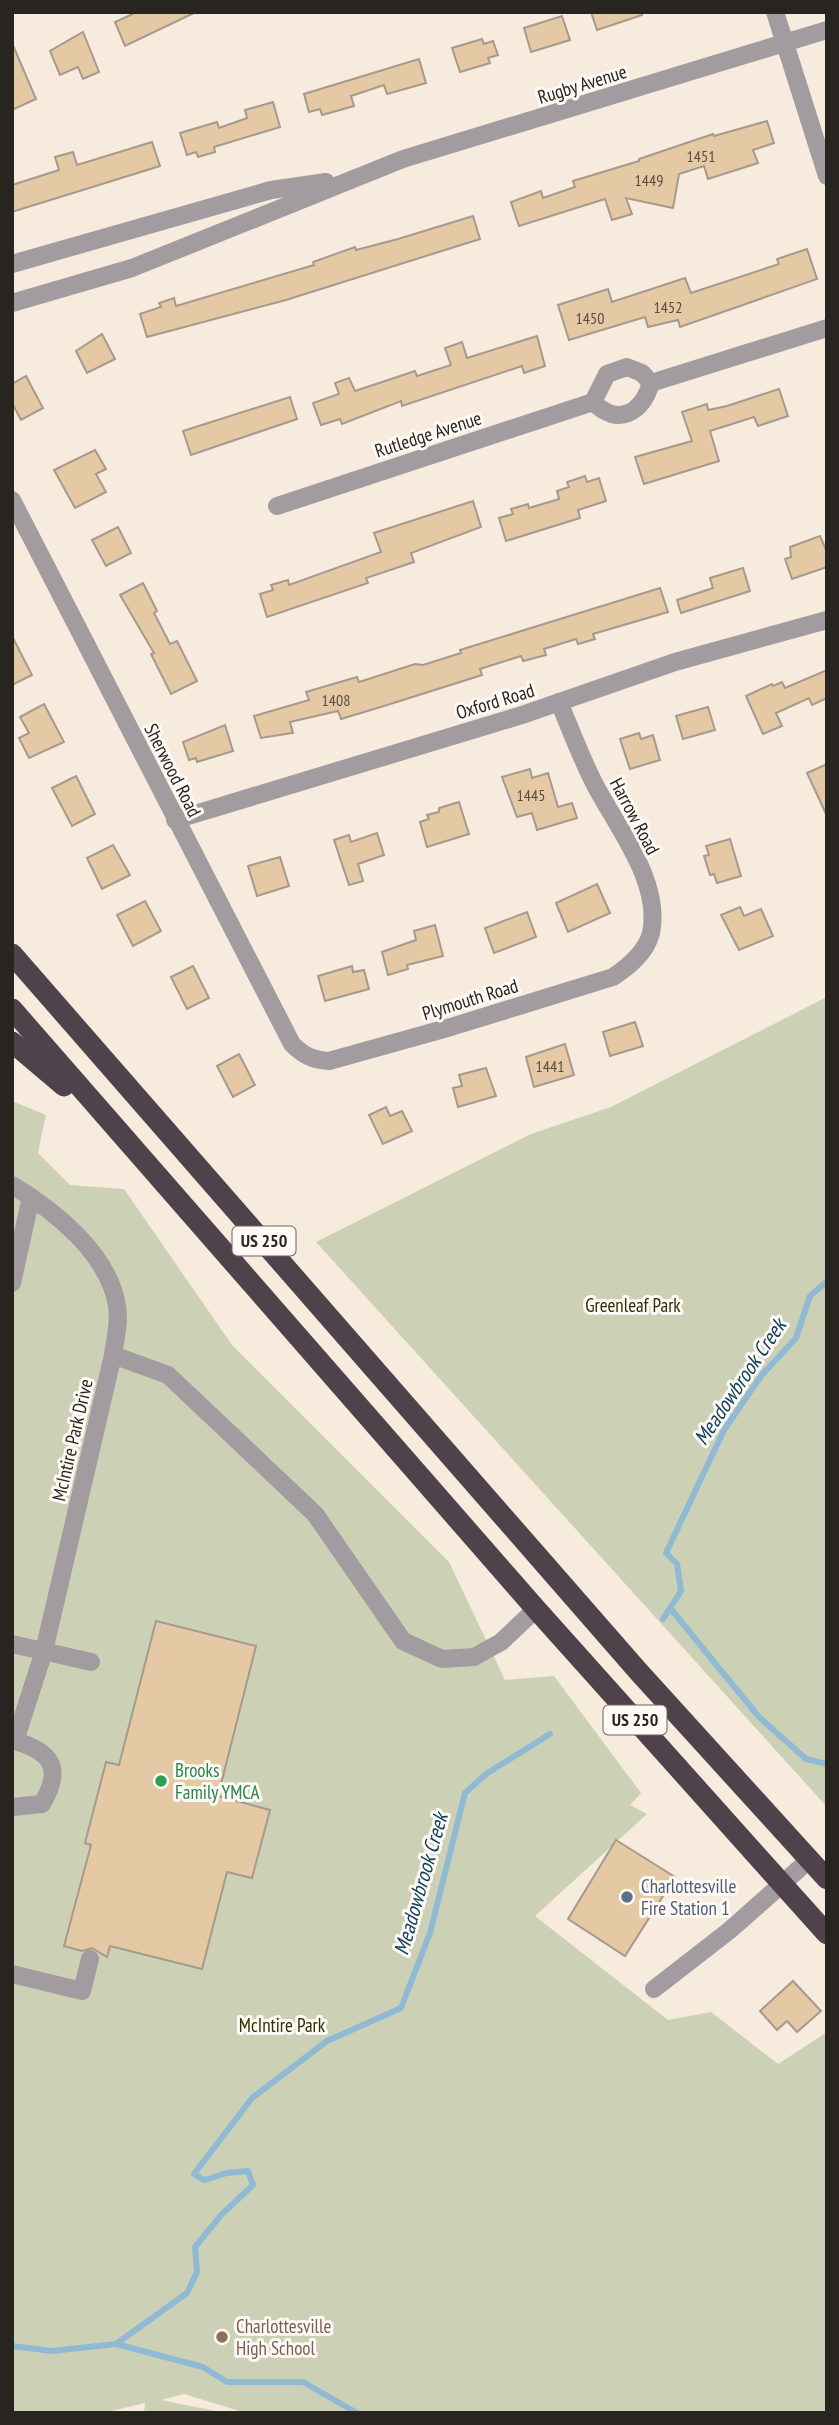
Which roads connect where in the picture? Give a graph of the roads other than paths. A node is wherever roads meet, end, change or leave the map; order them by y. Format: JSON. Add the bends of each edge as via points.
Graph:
{"nodes":[{"id":1,"x":775,"y":12,"type":"edge"},
{"id":2,"x":827,"y":30,"type":"edge"},
{"id":3,"x":785,"y":45,"type":"junction"},
{"id":4,"x":827,"y":176,"type":"edge"},
{"id":5,"x":351,"y":179,"type":"junction"},
{"id":6,"x":12,"y":264,"type":"edge"},
{"id":7,"x":12,"y":303,"type":"edge"},
{"id":8,"x":827,"y":328,"type":"edge"},
{"id":9,"x":651,"y":383,"type":"junction"},
{"id":10,"x":593,"y":402,"type":"junction"},
{"id":11,"x":12,"y":500,"type":"edge"},
{"id":12,"x":277,"y":506,"type":"dead end"},
{"id":13,"x":827,"y":620,"type":"edge"},
{"id":14,"x":559,"y":702,"type":"junction"},
{"id":15,"x":175,"y":820,"type":"junction"},
{"id":16,"x":12,"y":943,"type":"edge"},
{"id":17,"x":641,"y":952,"type":"joint"},
{"id":18,"x":19,"y":962,"type":"edge"},
{"id":19,"x":12,"y":1009,"type":"edge"},
{"id":20,"x":12,"y":1042,"type":"edge"},
{"id":21,"x":302,"y":1054,"type":"joint"},
{"id":22,"x":160,"y":1178,"type":"junction"},
{"id":23,"x":12,"y":1185,"type":"edge"},
{"id":24,"x":31,"y":1197,"type":"junction"},
{"id":25,"x":12,"y":1283,"type":"edge"},
{"id":26,"x":113,"y":1355,"type":"junction"},
{"id":27,"x":536,"y":1609,"type":"junction"},
{"id":28,"x":12,"y":1644,"type":"edge"},
{"id":29,"x":44,"y":1651,"type":"junction"},
{"id":30,"x":91,"y":1662,"type":"dead end"},
{"id":31,"x":14,"y":1741,"type":"edge"},
{"id":32,"x":12,"y":1807,"type":"edge"},
{"id":33,"x":809,"y":1860,"type":"junction"},
{"id":34,"x":827,"y":1879,"type":"edge"},
{"id":35,"x":782,"y":1886,"type":"junction"},
{"id":36,"x":827,"y":1934,"type":"edge"},
{"id":37,"x":90,"y":1959,"type":"dead end"},
{"id":38,"x":12,"y":1974,"type":"edge"},
{"id":39,"x":653,"y":1989,"type":"dead end"}],
"edges":[{"from":1,"to":3,"type":"street"},
{"from":2,"to":3,"type":"street","name":"Rugby Avenue"},
{"from":3,"to":4,"type":"street"},
{"from":3,"to":5,"type":"street","name":"Rugby Avenue","via":[[403,159]]},
{"from":5,"to":6,"type":"street","name":"Rugby Avenue","via":[[271,190]]},
{"from":5,"to":7,"type":"street","name":"Rugby Avenue","via":[[132,268]]},
{"from":8,"to":9,"type":"street"},
{"from":9,"to":10,"type":"street","via":[[646,398],[627,415],[601,410]]},
{"from":9,"to":10,"type":"street","via":[[627,367],[607,374]]},
{"from":10,"to":12,"type":"street","name":"Rutledge Avenue"},
{"from":11,"to":15,"type":"street","name":"Sherwood Road"},
{"from":13,"to":14,"type":"street","name":"Oxford Road","via":[[675,662]]},
{"from":14,"to":15,"type":"street","name":"Oxford Road"},
{"from":14,"to":17,"type":"street","name":"Harrow Road","via":[[649,891],[650,935]]},
{"from":15,"to":21,"type":"street","name":"Sherwood Road","via":[[292,1044]]},
{"from":16,"to":18,"type":"highway"},
{"from":17,"to":21,"type":"street","name":"Plymouth Road","via":[[612,976],[451,1027],[329,1061]]},
{"from":18,"to":33,"type":"highway","number":"US 250","via":[[638,1671]]},
{"from":19,"to":22,"type":"highway","number":"US 250"},
{"from":20,"to":22,"type":"highway"},
{"from":22,"to":27,"type":"highway","number":"US 250"},
{"from":23,"to":24,"type":"street","name":"McIntire Park Drive"},
{"from":24,"to":25,"type":"street"},
{"from":24,"to":26,"type":"street","name":"McIntire Park Drive","via":[[88,1249],[111,1280],[118,1309]]},
{"from":26,"to":27,"type":"street","via":[[168,1375],[315,1514],[403,1641],[442,1659],[474,1657],[502,1642]]},
{"from":26,"to":29,"type":"street","name":"McIntire Park Drive"},
{"from":27,"to":35,"type":"highway","number":"US 250"},
{"from":28,"to":29,"type":"street"},
{"from":29,"to":30,"type":"street"},
{"from":29,"to":31,"type":"street","name":"McIntire Park Drive"},
{"from":31,"to":32,"type":"street","name":"McIntire Park Drive","via":[[42,1751],[54,1769],[53,1786],[42,1804]]},
{"from":33,"to":34,"type":"highway","number":"US 250"},
{"from":33,"to":35,"type":"street"},
{"from":35,"to":36,"type":"highway","number":"US 250"},
{"from":35,"to":39,"type":"street"},
{"from":37,"to":38,"type":"street","via":[[82,1992]]}]}
